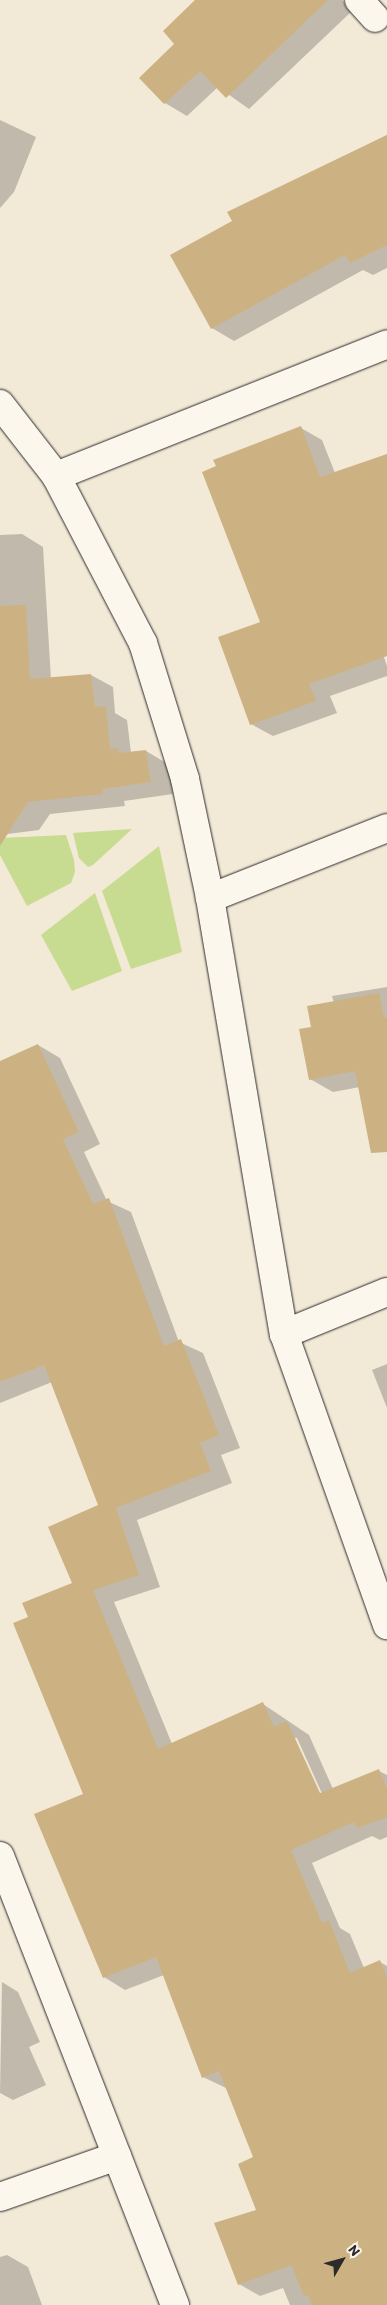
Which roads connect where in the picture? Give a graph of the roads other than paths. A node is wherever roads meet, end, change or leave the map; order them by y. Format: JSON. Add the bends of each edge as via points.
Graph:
{"nodes":[{"id":1,"x":387,"y":344,"type":"edge"},
{"id":2,"x":0,"y":404,"type":"edge"},
{"id":3,"x":56,"y":476,"type":"junction"},
{"id":4,"x":387,"y":828,"type":"edge"},
{"id":5,"x":210,"y":898,"type":"junction"},
{"id":6,"x":387,"y":1292,"type":"edge"},
{"id":7,"x":284,"y":1334,"type":"junction"},
{"id":8,"x":387,"y":1625,"type":"edge"},
{"id":9,"x":0,"y":1856,"type":"edge"},
{"id":10,"x":117,"y":2156,"type":"junction"},
{"id":11,"x":0,"y":2197,"type":"edge"},
{"id":12,"x":175,"y":2305,"type":"edge"}],
"edges":[{"from":1,"to":3,"type":"street"},
{"from":2,"to":3,"type":"street"},
{"from":3,"to":5,"type":"street","via":[[143,643],[185,779]]},
{"from":4,"to":5,"type":"street"},
{"from":5,"to":7,"type":"street"},
{"from":6,"to":7,"type":"street"},
{"from":7,"to":8,"type":"street"},
{"from":9,"to":10,"type":"street"},
{"from":10,"to":11,"type":"street"},
{"from":10,"to":12,"type":"street"}]}
